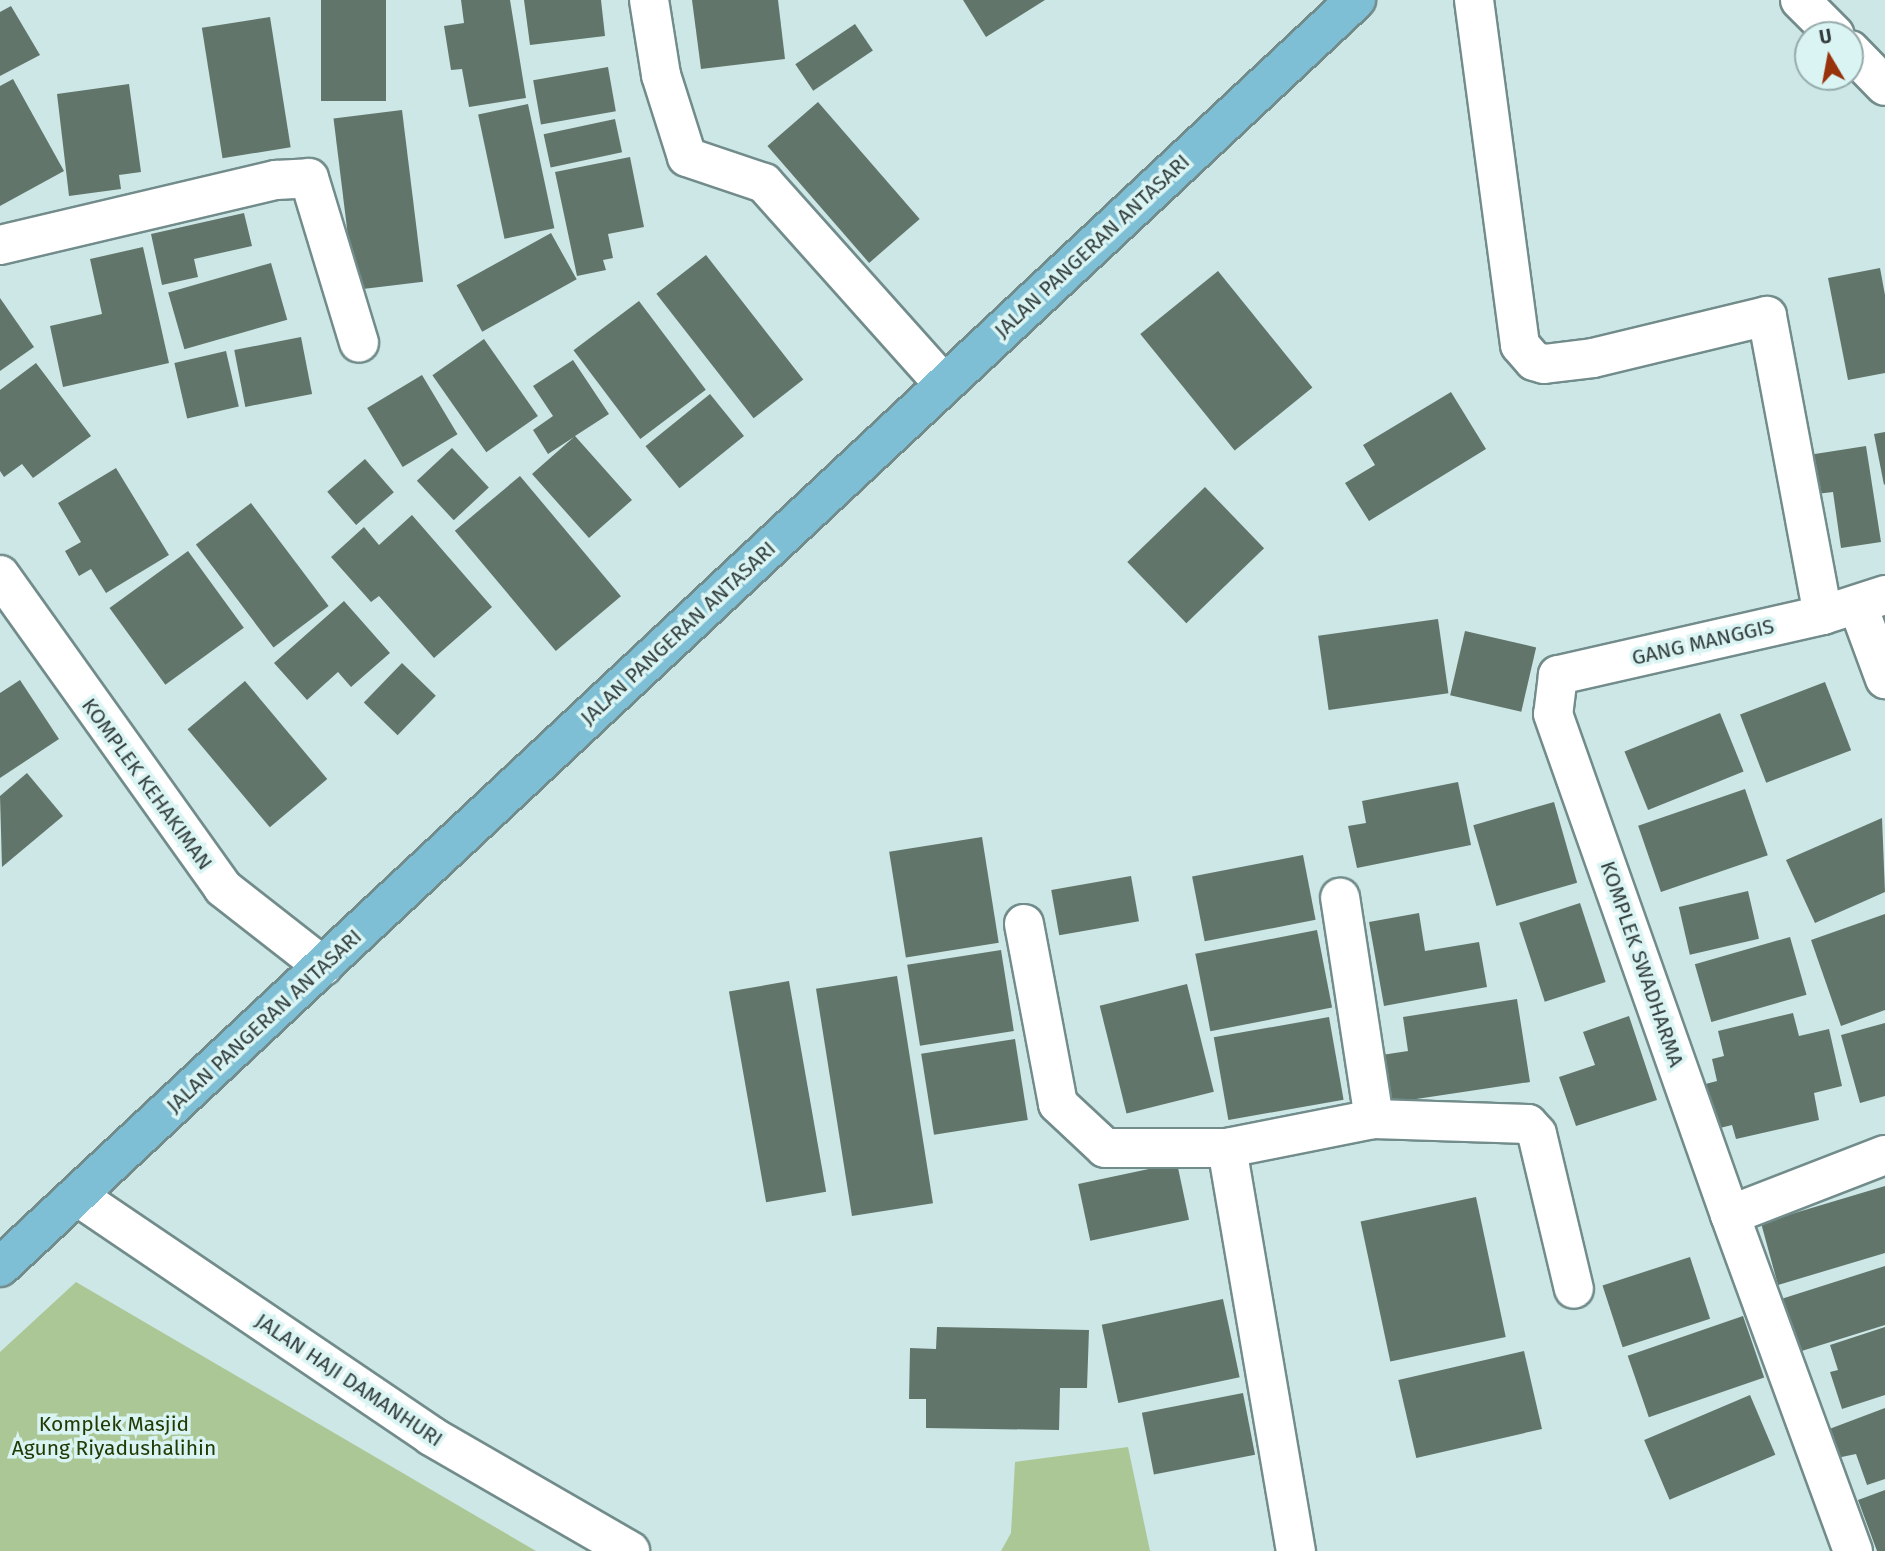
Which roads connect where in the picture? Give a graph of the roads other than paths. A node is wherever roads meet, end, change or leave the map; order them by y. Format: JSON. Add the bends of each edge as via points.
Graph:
{"nodes":[{"id":1,"x":649,"y":0,"type":"edge"},
{"id":2,"x":1356,"y":0,"type":"edge"},
{"id":3,"x":1474,"y":0,"type":"edge"},
{"id":4,"x":1800,"y":0,"type":"edge"},
{"id":5,"x":1821,"y":21,"type":"edge"},
{"id":6,"x":1864,"y":64,"type":"edge"},
{"id":7,"x":1885,"y":86,"type":"edge"},
{"id":8,"x":0,"y":245,"type":"edge"},
{"id":9,"x":359,"y":343,"type":"dead end"},
{"id":10,"x":944,"y":384,"type":"junction"},
{"id":11,"x":0,"y":575,"type":"edge"},
{"id":12,"x":1855,"y":605,"type":"edge"},
{"id":13,"x":1885,"y":679,"type":"edge"},
{"id":14,"x":1553,"y":714,"type":"joint"},
{"id":15,"x":1340,"y":898,"type":"dead end"},
{"id":16,"x":1024,"y":924,"type":"dead end"},
{"id":17,"x":323,"y":966,"type":"junction"},
{"id":18,"x":1374,"y":1119,"type":"junction"},
{"id":19,"x":1227,"y":1149,"type":"junction"},
{"id":20,"x":1885,"y":1155,"type":"edge"},
{"id":21,"x":77,"y":1196,"type":"junction"},
{"id":22,"x":1730,"y":1214,"type":"junction"},
{"id":23,"x":0,"y":1267,"type":"edge"},
{"id":24,"x":1574,"y":1289,"type":"dead end"},
{"id":25,"x":630,"y":1551,"type":"edge"},
{"id":26,"x":1296,"y":1551,"type":"edge"},
{"id":27,"x":1853,"y":1551,"type":"edge"}],
"edges":[{"from":1,"to":10,"type":"street","via":[[661,75],[687,156],[764,183]]},
{"from":2,"to":10,"type":"main road","name":"JALAN PANGERAN ANTASARI"},
{"from":3,"to":12,"type":"street","via":[[1516,335],[1534,361],[1544,364],[1593,358],[1767,316]]},
{"from":4,"to":5,"type":"street"},
{"from":6,"to":7,"type":"street"},
{"from":8,"to":9,"type":"street","via":[[276,180],[309,178]]},
{"from":10,"to":17,"type":"main road","name":"JALAN PANGERAN ANTASARI"},
{"from":11,"to":17,"type":"street","name":"KOMPLEK KEHAKIMAN","via":[[223,888]]},
{"from":12,"to":13,"type":"street"},
{"from":12,"to":14,"type":"street","name":"GANG MANGGIS","via":[[1558,675]]},
{"from":14,"to":22,"type":"street","name":"KOMPLEK SWADHARMA"},
{"from":15,"to":18,"type":"street"},
{"from":16,"to":19,"type":"street","via":[[1058,1104],[1105,1148]]},
{"from":17,"to":21,"type":"main road","name":"JALAN PANGERAN ANTASARI"},
{"from":18,"to":19,"type":"street"},
{"from":18,"to":24,"type":"street","via":[[1528,1124],[1537,1134]]},
{"from":19,"to":26,"type":"street"},
{"from":20,"to":22,"type":"street"},
{"from":21,"to":23,"type":"main road","name":"JALAN PANGERAN ANTASARI"},
{"from":21,"to":25,"type":"street","name":"JALAN HAJI DAMANHURI","via":[[431,1436]]},
{"from":22,"to":27,"type":"street","name":"KOMPLEK SWADHARMA"}]}
